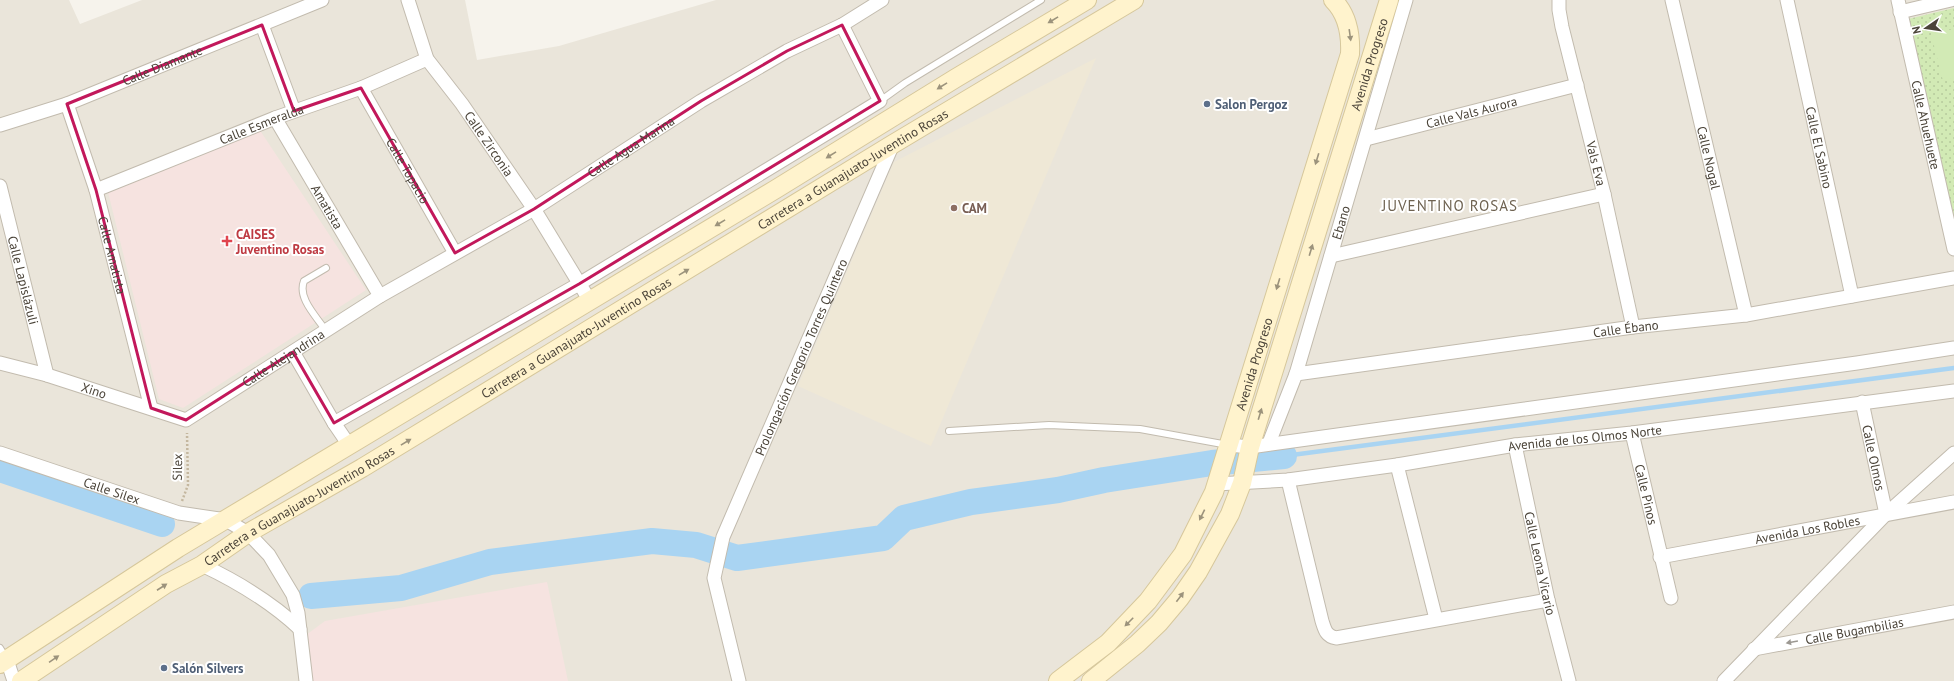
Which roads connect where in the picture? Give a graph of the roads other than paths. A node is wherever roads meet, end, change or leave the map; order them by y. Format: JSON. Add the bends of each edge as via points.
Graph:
{"nodes":[{"id":1,"x":322,"y":0,"type":"edge"},
{"id":2,"x":408,"y":0,"type":"edge"},
{"id":3,"x":882,"y":0,"type":"edge"},
{"id":4,"x":1041,"y":0,"type":"edge"},
{"id":5,"x":1087,"y":0,"type":"edge"},
{"id":6,"x":1134,"y":0,"type":"edge"},
{"id":7,"x":1333,"y":0,"type":"edge"},
{"id":8,"x":1389,"y":0,"type":"edge"},
{"id":9,"x":1406,"y":0,"type":"edge"},
{"id":10,"x":1559,"y":0,"type":"edge"},
{"id":11,"x":1672,"y":0,"type":"edge"},
{"id":12,"x":1787,"y":0,"type":"edge"},
{"id":13,"x":1950,"y":0,"type":"edge"},
{"id":14,"x":1899,"y":6,"type":"edge"},
{"id":15,"x":262,"y":25,"type":"junction"},
{"id":16,"x":842,"y":25,"type":"junction"},
{"id":17,"x":426,"y":59,"type":"junction"},
{"id":18,"x":1577,"y":85,"type":"junction"},
{"id":19,"x":361,"y":88,"type":"junction"},
{"id":20,"x":880,"y":101,"type":"junction"},
{"id":21,"x":67,"y":104,"type":"junction"},
{"id":22,"x":294,"y":111,"type":"junction"},
{"id":23,"x":275,"y":118,"type":"junction"},
{"id":24,"x":0,"y":125,"type":"edge"},
{"id":25,"x":1324,"y":135,"type":"junction"},
{"id":26,"x":1366,"y":139,"type":"junction"},
{"id":27,"x":1345,"y":141,"type":"junction"},
{"id":28,"x":893,"y":144,"type":"junction"},
{"id":29,"x":0,"y":186,"type":"edge"},
{"id":30,"x":96,"y":190,"type":"junction"},
{"id":31,"x":1604,"y":194,"type":"junction"},
{"id":32,"x":534,"y":209,"type":"junction"},
{"id":33,"x":1954,"y":249,"type":"edge"},
{"id":34,"x":455,"y":253,"type":"junction"},
{"id":35,"x":1332,"y":256,"type":"junction"},
{"id":36,"x":326,"y":268,"type":"dead end"},
{"id":37,"x":1954,"y":278,"type":"edge"},
{"id":38,"x":579,"y":284,"type":"junction"},
{"id":39,"x":380,"y":296,"type":"junction"},
{"id":40,"x":1852,"y":296,"type":"junction"},
{"id":41,"x":590,"y":301,"type":"junction"},
{"id":42,"x":1746,"y":315,"type":"junction"},
{"id":43,"x":1632,"y":327,"type":"junction"},
{"id":44,"x":326,"y":331,"type":"junction"},
{"id":45,"x":1954,"y":348,"type":"edge"},
{"id":46,"x":293,"y":352,"type":"junction"},
{"id":47,"x":0,"y":364,"type":"edge"},
{"id":48,"x":1296,"y":374,"type":"junction"},
{"id":49,"x":47,"y":375,"type":"junction"},
{"id":50,"x":1954,"y":391,"type":"edge"},
{"id":51,"x":1862,"y":402,"type":"junction"},
{"id":52,"x":151,"y":408,"type":"junction"},
{"id":53,"x":186,"y":420,"type":"joint"},
{"id":54,"x":334,"y":423,"type":"junction"},
{"id":55,"x":949,"y":431,"type":"dead end"},
{"id":56,"x":1632,"y":433,"type":"junction"},
{"id":57,"x":1269,"y":443,"type":"junction"},
{"id":58,"x":349,"y":445,"type":"junction"},
{"id":59,"x":1515,"y":445,"type":"junction"},
{"id":60,"x":1228,"y":449,"type":"junction"},
{"id":61,"x":1250,"y":449,"type":"junction"},
{"id":62,"x":0,"y":453,"type":"edge"},
{"id":63,"x":1954,"y":453,"type":"edge"},
{"id":64,"x":1397,"y":465,"type":"junction"},
{"id":65,"x":1288,"y":480,"type":"junction"},
{"id":66,"x":1242,"y":481,"type":"junction"},
{"id":67,"x":1217,"y":482,"type":"junction"},
{"id":68,"x":1954,"y":502,"type":"edge"},
{"id":69,"x":1886,"y":514,"type":"junction"},
{"id":70,"x":226,"y":520,"type":"junction"},
{"id":71,"x":248,"y":533,"type":"junction"},
{"id":72,"x":1660,"y":557,"type":"junction"},
{"id":73,"x":202,"y":565,"type":"junction"},
{"id":74,"x":1671,"y":598,"type":"dead end"},
{"id":75,"x":1548,"y":600,"type":"junction"},
{"id":76,"x":1954,"y":612,"type":"edge"},
{"id":77,"x":1436,"y":619,"type":"junction"},
{"id":78,"x":300,"y":629,"type":"junction"},
{"id":79,"x":1754,"y":649,"type":"junction"},
{"id":80,"x":2,"y":657,"type":"edge"},
{"id":81,"x":14,"y":681,"type":"edge"},
{"id":82,"x":22,"y":681,"type":"edge"},
{"id":83,"x":306,"y":681,"type":"edge"},
{"id":84,"x":737,"y":681,"type":"edge"},
{"id":85,"x":1058,"y":681,"type":"edge"},
{"id":86,"x":1091,"y":681,"type":"edge"},
{"id":87,"x":1569,"y":681,"type":"edge"},
{"id":88,"x":1724,"y":681,"type":"edge"}],
"edges":[{"from":1,"to":15,"type":"street","name":"Calle Diamante"},
{"from":2,"to":17,"type":"street","name":"Calle Zirconia"},
{"from":3,"to":16,"type":"street","name":"Calle Agua Marina"},
{"from":4,"to":20,"type":"lane","via":[[904,83]]},
{"from":5,"to":41,"type":"main road","name":"Carretera a Guanajuato-Juventino Rosas","one_way":true},
{"from":6,"to":28,"type":"main road","name":"Carretera a Guanajuato-Juventino Rosas"},
{"from":7,"to":25,"type":"main road","name":"Avenida Progreso","one_way":true,"via":[[1349,28],[1350,54]]},
{"from":8,"to":27,"type":"main road","name":"Avenida Progreso"},
{"from":9,"to":26,"type":"street","name":"Ebano"},
{"from":10,"to":18,"type":"street","name":"Vals Eva","via":[[1562,27]]},
{"from":11,"to":42,"type":"street","name":"Calle Nogal"},
{"from":12,"to":40,"type":"street","name":"Calle El Sabino"},
{"from":13,"to":14,"type":"street"},
{"from":14,"to":33,"type":"street","name":"Calle Ahuehuete"},
{"from":15,"to":21,"type":"street","name":"Calle Diamante"},
{"from":15,"to":22,"type":"street"},
{"from":16,"to":20,"type":"street"},
{"from":16,"to":32,"type":"street","name":"Calle Agua Marina","via":[[787,51],[701,101]]},
{"from":17,"to":19,"type":"street","name":"Calle Esmeralda"},
{"from":17,"to":32,"type":"street","name":"Calle Zirconia","via":[[462,104]]},
{"from":18,"to":26,"type":"street","name":"Calle Vals Aurora"},
{"from":18,"to":31,"type":"street","name":"Vals Eva"},
{"from":19,"to":22,"type":"street","name":"Calle Esmeralda"},
{"from":19,"to":34,"type":"street","name":"Calle Topacio"},
{"from":20,"to":38,"type":"street"},
{"from":21,"to":24,"type":"street","name":"Calle Diamante"},
{"from":21,"to":30,"type":"street","name":"Calle Amatista"},
{"from":22,"to":23,"type":"street","name":"Calle Esmeralda"},
{"from":23,"to":30,"type":"street","name":"Calle Esmeralda"},
{"from":23,"to":39,"type":"street","name":"Amatista"},
{"from":25,"to":27,"type":"main road"},
{"from":25,"to":60,"type":"main road","name":"Avenida Progreso","one_way":true},
{"from":26,"to":35,"type":"street","name":"Ebano"},
{"from":61,"to":27,"type":"main road","name":"Avenida Progreso","one_way":true},
{"from":71,"to":28,"type":"main road","name":"Carretera a Guanajuato-Juventino Rosas","one_way":true,"via":[[362,468]]},
{"from":28,"to":84,"type":"street","name":"Prolongación Gregorio Torres Quintero","via":[[723,537],[714,578]]},
{"from":29,"to":49,"type":"street","name":"Calle Lapislázuli"},
{"from":30,"to":52,"type":"street","name":"Calle Amatista"},
{"from":31,"to":35,"type":"street"},
{"from":31,"to":43,"type":"street","name":"Vals Eva"},
{"from":32,"to":34,"type":"street","name":"Calle Agua Marina"},
{"from":32,"to":38,"type":"street","name":"Calle Zirconia"},
{"from":34,"to":39,"type":"street","name":"Calle Agua Marina"},
{"from":35,"to":48,"type":"street","name":"Ebano"},
{"from":36,"to":44,"type":"lane","via":[[304,280],[302,290]]},
{"from":37,"to":40,"type":"street","name":"Calle Ébano"},
{"from":38,"to":41,"type":"street","name":"Calle Zirconia"},
{"from":38,"to":54,"type":"street"},
{"from":39,"to":44,"type":"street","name":"Calle Alejandrina"},
{"from":40,"to":42,"type":"street","name":"Calle Ébano"},
{"from":41,"to":58,"type":"main road","name":"Carretera a Guanajuato-Juventino Rosas"},
{"from":42,"to":43,"type":"street","name":"Calle Ébano"},
{"from":43,"to":48,"type":"street","name":"Calle Ébano"},
{"from":44,"to":46,"type":"street","name":"Calle Alejandrina"},
{"from":45,"to":57,"type":"street"},
{"from":46,"to":53,"type":"street","name":"Calle Alejandrina"},
{"from":46,"to":54,"type":"street"},
{"from":47,"to":49,"type":"street","name":"Xino"},
{"from":48,"to":57,"type":"street","name":"Ebano"},
{"from":49,"to":52,"type":"street","name":"Xino"},
{"from":50,"to":51,"type":"street","name":"Avenida de los Olmos Norte"},
{"from":51,"to":56,"type":"street","name":"Avenida de los Olmos Norte"},
{"from":51,"to":69,"type":"street","name":"Calle Olmos"},
{"from":52,"to":53,"type":"street","name":"Xino"},
{"from":54,"to":58,"type":"street"},
{"from":55,"to":60,"type":"lane","via":[[1049,425],[1140,429]]},
{"from":56,"to":59,"type":"street","name":"Avenida de los Olmos Norte"},
{"from":56,"to":72,"type":"street","name":"Calle Pinos"},
{"from":57,"to":61,"type":"street"},
{"from":58,"to":70,"type":"main road","name":"Carretera a Guanajuato-Juventino Rosas"},
{"from":59,"to":64,"type":"street","name":"Avenida de los Olmos Norte"},
{"from":59,"to":75,"type":"street","name":"Calle Leona Vicario"},
{"from":60,"to":61,"type":"street"},
{"from":60,"to":67,"type":"main road","name":"Avenida Progreso"},
{"from":61,"to":66,"type":"main road","name":"Avenida Progreso"},
{"from":62,"to":70,"type":"street","name":"Calle Silex","via":[[178,513]]},
{"from":63,"to":69,"type":"street"},
{"from":64,"to":65,"type":"street","name":"Avenida de los Olmos Norte"},
{"from":64,"to":77,"type":"street"},
{"from":65,"to":66,"type":"street","name":"Avenida de los Olmos Norte"},
{"from":65,"to":77,"type":"street","via":[[1322,621],[1328,635],[1336,638]]},
{"from":66,"to":67,"type":"street","name":"Avenida de los Olmos Norte"},
{"from":86,"to":66,"type":"main road","name":"Avenida Progreso","one_way":true,"via":[[1137,644],[1180,598],[1198,572],[1230,514]]},
{"from":67,"to":85,"type":"main road","name":"Avenida Progreso","one_way":true,"via":[[1183,554],[1148,601],[1108,643]]},
{"from":68,"to":69,"type":"street","name":"Avenida Los Robles"},
{"from":69,"to":72,"type":"street","name":"Avenida Los Robles"},
{"from":69,"to":79,"type":"street"},
{"from":70,"to":71,"type":"street"},
{"from":70,"to":80,"type":"main road","name":"Carretera a Guanajuato-Juventino Rosas"},
{"from":71,"to":73,"type":"main road","name":"Carretera a Guanajuato-Juventino Rosas"},
{"from":71,"to":78,"type":"street","via":[[269,555],[283,576],[293,595]]},
{"from":72,"to":74,"type":"street","name":"Calle Pinos"},
{"from":73,"to":78,"type":"street","via":[[271,603]]},
{"from":82,"to":73,"type":"main road","name":"Carretera a Guanajuato-Juventino Rosas","one_way":true,"via":[[166,584]]},
{"from":75,"to":77,"type":"street"},
{"from":75,"to":87,"type":"street","name":"Calle Leona Vicario"},
{"from":76,"to":79,"type":"street","name":"Calle Bugambilias","one_way":true},
{"from":78,"to":83,"type":"street"},
{"from":79,"to":88,"type":"street"},
{"from":80,"to":81,"type":"street"}]}
